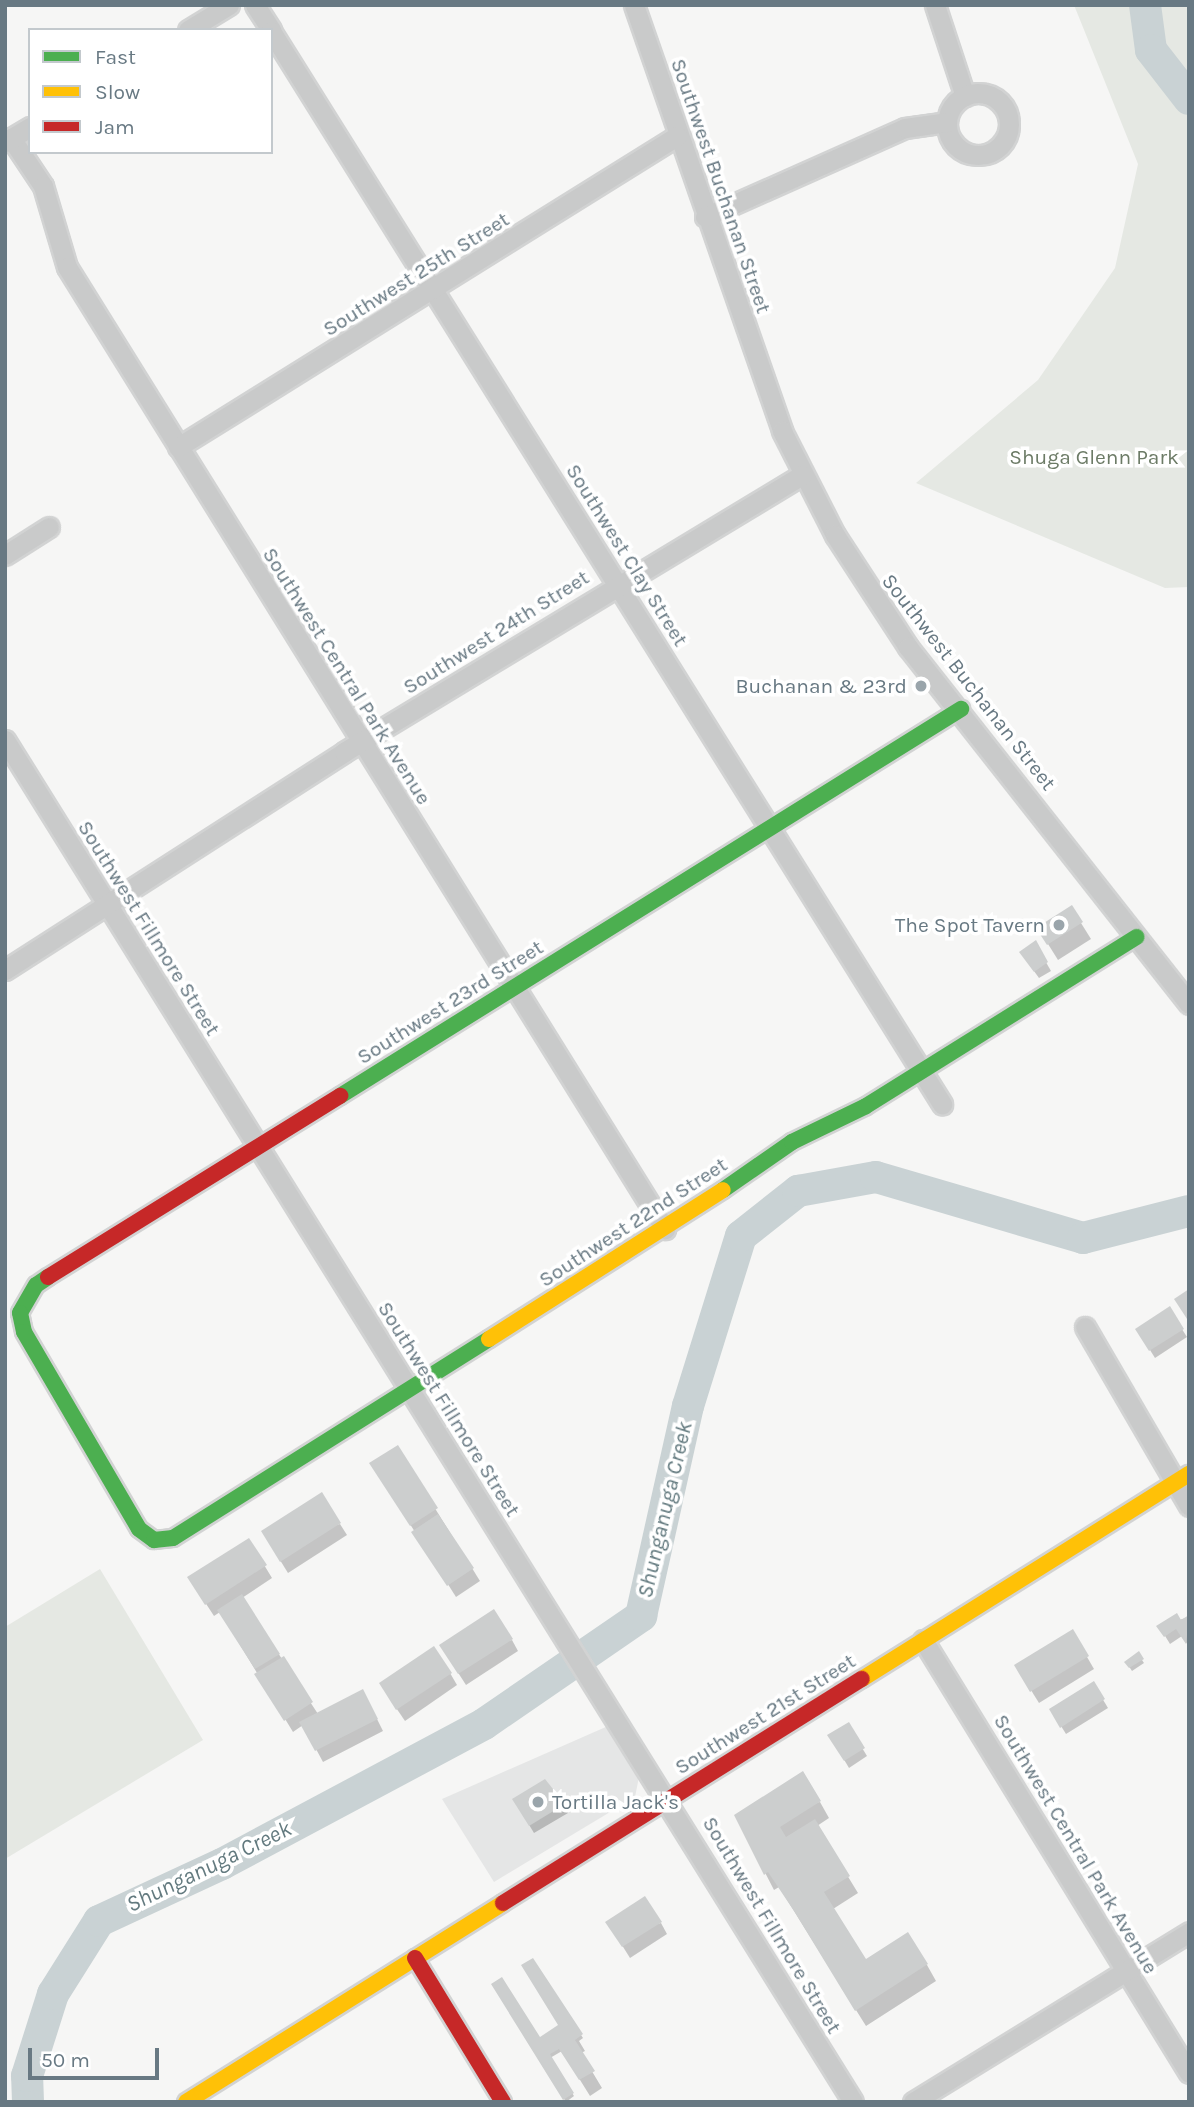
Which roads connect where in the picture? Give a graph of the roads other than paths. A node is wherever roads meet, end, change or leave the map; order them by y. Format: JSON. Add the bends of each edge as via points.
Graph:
{"nodes":[{"id":1,"x":229,"y":5,"type":"edge"},
{"id":2,"x":255,"y":5,"type":"edge"},
{"id":3,"x":634,"y":5,"type":"edge"},
{"id":4,"x":934,"y":5,"type":"edge"},
{"id":5,"x":191,"y":28,"type":"edge"},
{"id":6,"x":270,"y":28,"type":"edge"},
{"id":7,"x":273,"y":33,"type":"edge"},
{"id":8,"x":965,"y":96,"type":"junction"},
{"id":9,"x":947,"y":122,"type":"junction"},
{"id":10,"x":28,"y":128,"type":"edge"},
{"id":11,"x":677,"y":136,"type":"junction"},
{"id":12,"x":8,"y":140,"type":"edge"},
{"id":13,"x":705,"y":217,"type":"junction"},
{"id":14,"x":435,"y":289,"type":"junction"},
{"id":15,"x":177,"y":447,"type":"junction"},
{"id":16,"x":802,"y":475,"type":"junction"},
{"id":17,"x":49,"y":527,"type":"dead end"},
{"id":18,"x":5,"y":555,"type":"edge"},
{"id":19,"x":617,"y":584,"type":"junction"},
{"id":20,"x":961,"y":709,"type":"junction"},
{"id":21,"x":5,"y":740,"type":"edge"},
{"id":22,"x":361,"y":742,"type":"junction"},
{"id":23,"x":770,"y":826,"type":"junction"},
{"id":24,"x":108,"y":906,"type":"junction"},
{"id":25,"x":1136,"y":937,"type":"junction"},
{"id":26,"x":5,"y":970,"type":"edge"},
{"id":27,"x":514,"y":986,"type":"junction"},
{"id":28,"x":1189,"y":1004,"type":"edge"},
{"id":29,"x":923,"y":1072,"type":"junction"},
{"id":30,"x":942,"y":1104,"type":"dead end"},
{"id":31,"x":257,"y":1148,"type":"junction"},
{"id":32,"x":665,"y":1229,"type":"junction"},
{"id":33,"x":1085,"y":1327,"type":"dead end"},
{"id":34,"x":411,"y":1389,"type":"junction"},
{"id":35,"x":1182,"y":1479,"type":"edge"},
{"id":36,"x":1189,"y":1506,"type":"edge"},
{"id":37,"x":154,"y":1540,"type":"joint"},
{"id":38,"x":923,"y":1640,"type":"junction"},
{"id":39,"x":668,"y":1800,"type":"junction"},
{"id":40,"x":1189,"y":1931,"type":"edge"},
{"id":41,"x":415,"y":1958,"type":"junction"},
{"id":42,"x":1125,"y":1970,"type":"junction"},
{"id":43,"x":1189,"y":2073,"type":"edge"},
{"id":44,"x":192,"y":2100,"type":"edge"},
{"id":45,"x":503,"y":2102,"type":"edge"},
{"id":46,"x":853,"y":2102,"type":"edge"},
{"id":47,"x":913,"y":2102,"type":"edge"}],
"edges":[{"from":1,"to":5,"type":"street"},
{"from":2,"to":6,"type":"street","name":"Southwest Clay Street"},
{"from":3,"to":11,"type":"street","name":"Southwest Buchanan Street"},
{"from":4,"to":8,"type":"street"},
{"from":7,"to":14,"type":"street","name":"Southwest Clay Street"},
{"from":8,"to":9,"type":"street","via":[[950,109]]},
{"from":8,"to":9,"type":"street","via":[[981,93],[998,100],[1008,116],[1006,138],[984,154],[967,153],[955,145]]},
{"from":9,"to":13,"type":"street","via":[[905,128]]},
{"from":10,"to":12,"type":"street"},
{"from":11,"to":13,"type":"street","name":"Southwest Buchanan Street"},
{"from":11,"to":14,"type":"street","name":"Southwest 25th Street"},
{"from":12,"to":15,"type":"street","name":"Southwest Central Park Avenue","via":[[43,186],[66,267]]},
{"from":13,"to":16,"type":"street","name":"Southwest Buchanan Street"},
{"from":14,"to":15,"type":"street","name":"Southwest 25th Street"},
{"from":14,"to":19,"type":"street","name":"Southwest Clay Street"},
{"from":15,"to":22,"type":"street","name":"Southwest Central Park Avenue"},
{"from":16,"to":19,"type":"street","name":"Southwest 24th Street"},
{"from":16,"to":20,"type":"street","name":"Southwest Buchanan Street","via":[[871,594]]},
{"from":17,"to":18,"type":"street"},
{"from":19,"to":22,"type":"street","name":"Southwest 24th Street"},
{"from":19,"to":23,"type":"street","name":"Southwest Clay Street"},
{"from":20,"to":23,"type":"street","name":"Southwest 23rd Street"},
{"from":20,"to":25,"type":"street","name":"Southwest Buchanan Street"},
{"from":21,"to":24,"type":"street","name":"Southwest Fillmore Street"},
{"from":22,"to":24,"type":"street","name":"Southwest 24th Street"},
{"from":22,"to":27,"type":"street","name":"Southwest Central Park Avenue"},
{"from":23,"to":27,"type":"street","name":"Southwest 23rd Street"},
{"from":23,"to":29,"type":"street","name":"Southwest Clay Street"},
{"from":24,"to":26,"type":"street","name":"Southwest 24th Street"},
{"from":24,"to":31,"type":"street","name":"Southwest Fillmore Street"},
{"from":25,"to":28,"type":"street","name":"Southwest Buchanan Street"},
{"from":25,"to":29,"type":"street","name":"Southwest 22nd Street"},
{"from":27,"to":31,"type":"street","name":"Southwest 23rd Street"},
{"from":27,"to":32,"type":"street","name":"Southwest Central Park Avenue"},
{"from":29,"to":30,"type":"street","name":"Southwest Clay Street"},
{"from":29,"to":32,"type":"street","name":"Southwest 22nd Street","via":[[792,1142]]},
{"from":31,"to":34,"type":"street","name":"Southwest Fillmore Street"},
{"from":31,"to":37,"type":"street","name":"Southwest 23rd Street","via":[[36,1285],[23,1303],[20,1319],[41,1362],[139,1529]]},
{"from":32,"to":34,"type":"street","name":"Southwest 22nd Street"},
{"from":33,"to":35,"type":"street"},
{"from":34,"to":37,"type":"street","name":"Southwest 22nd Street","via":[[173,1538]]},
{"from":34,"to":39,"type":"street","name":"Southwest Fillmore Street"},
{"from":35,"to":36,"type":"street"},
{"from":35,"to":38,"type":"street","name":"Southwest 21st Street"},
{"from":38,"to":39,"type":"street","name":"Southwest 21st Street"},
{"from":38,"to":42,"type":"street","name":"Southwest Central Park Avenue"},
{"from":39,"to":41,"type":"street","name":"Southwest 21st Street"},
{"from":39,"to":46,"type":"street","name":"Southwest Fillmore Street"},
{"from":40,"to":42,"type":"street"},
{"from":41,"to":44,"type":"street","name":"Southwest 21st Street"},
{"from":41,"to":45,"type":"street"},
{"from":42,"to":43,"type":"street","name":"Southwest Central Park Avenue"},
{"from":42,"to":47,"type":"street"}]}
